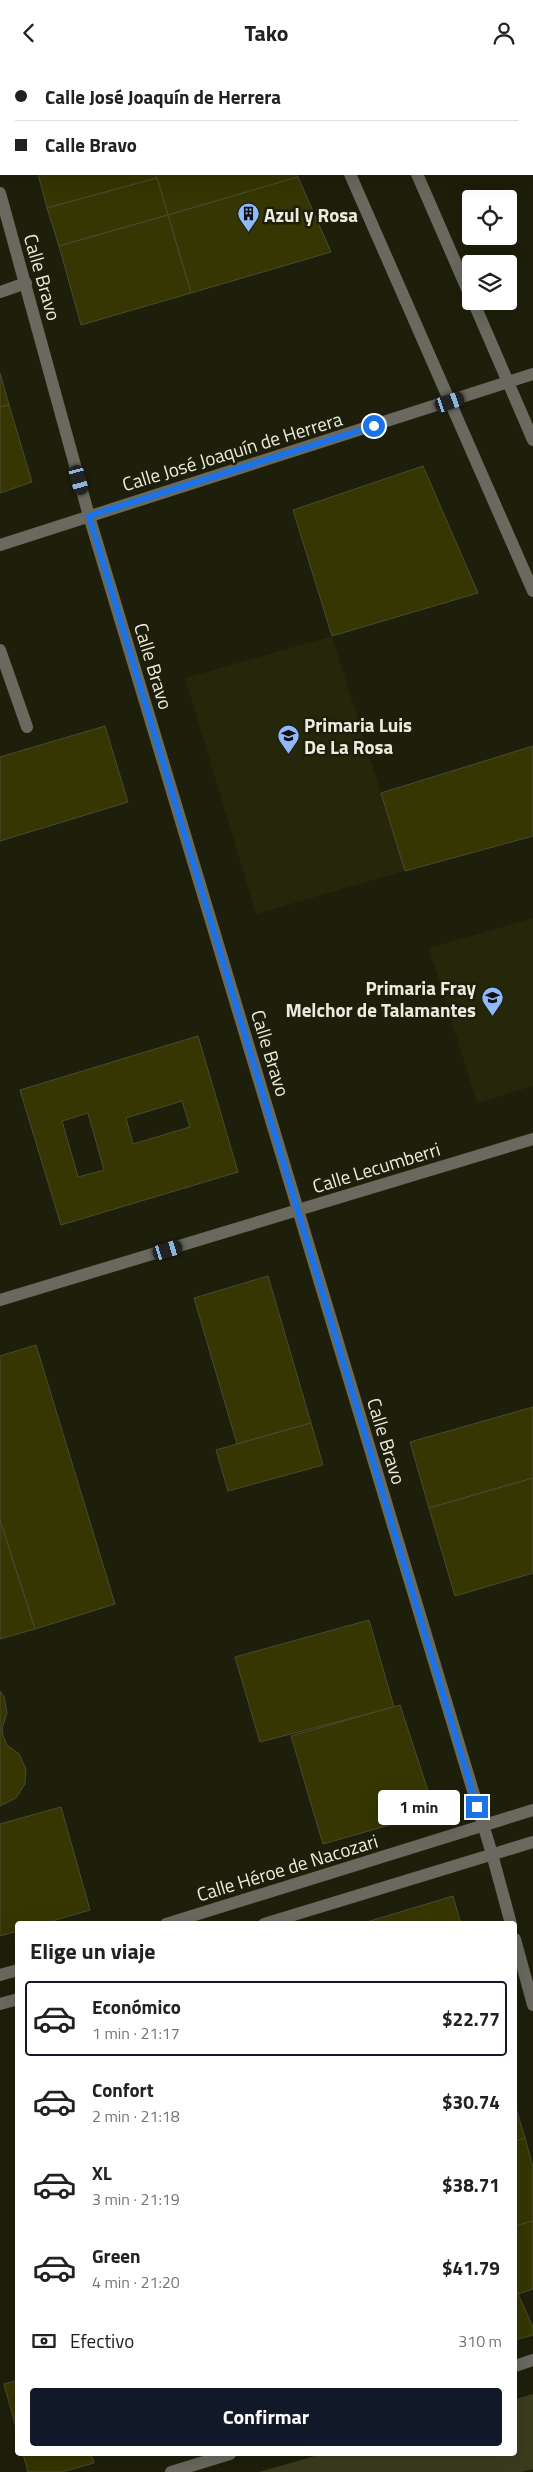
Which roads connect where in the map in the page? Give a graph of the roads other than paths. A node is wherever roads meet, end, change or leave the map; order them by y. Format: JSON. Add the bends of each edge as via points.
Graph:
{"nodes":[{"id":1,"x":350,"y":175,"type":"edge"},
{"id":2,"x":417,"y":175,"type":"edge"},
{"id":3,"x":0,"y":193,"type":"edge"},
{"id":4,"x":462,"y":277,"type":"edge"},
{"id":5,"x":26,"y":283,"type":"junction"},
{"id":6,"x":0,"y":291,"type":"edge"},
{"id":7,"x":476,"y":310,"type":"edge"},
{"id":8,"x":533,"y":373,"type":"edge"},
{"id":9,"x":508,"y":382,"type":"junction"},
{"id":10,"x":450,"y":402,"type":"junction"},
{"id":11,"x":533,"y":440,"type":"edge"},
{"id":12,"x":89,"y":516,"type":"junction"},
{"id":13,"x":0,"y":545,"type":"edge"},
{"id":14,"x":533,"y":591,"type":"edge"},
{"id":15,"x":0,"y":650,"type":"edge"},
{"id":16,"x":27,"y":727,"type":"dead end"},
{"id":17,"x":533,"y":1139,"type":"edge"},
{"id":18,"x":299,"y":1210,"type":"junction"},
{"id":19,"x":0,"y":1300,"type":"edge"},
{"id":20,"x":533,"y":1810,"type":"edge"},
{"id":21,"x":482,"y":1825,"type":"junction"},
{"id":22,"x":533,"y":1842,"type":"edge"},
{"id":23,"x":492,"y":1854,"type":"junction"},
{"id":24,"x":176,"y":1921,"type":"edge"},
{"id":25,"x":274,"y":1921,"type":"edge"},
{"id":26,"x":510,"y":1921,"type":"edge"},
{"id":27,"x":517,"y":1946,"type":"edge"},
{"id":28,"x":15,"y":1971,"type":"edge"},
{"id":29,"x":0,"y":1975,"type":"edge"},
{"id":30,"x":15,"y":2000,"type":"edge"},
{"id":31,"x":0,"y":2004,"type":"edge"},
{"id":32,"x":533,"y":2005,"type":"edge"},
{"id":33,"x":533,"y":2360,"type":"edge"},
{"id":34,"x":517,"y":2365,"type":"edge"},
{"id":35,"x":224,"y":2456,"type":"edge"},
{"id":36,"x":172,"y":2472,"type":"edge"}],
"edges":[{"from":1,"to":10,"type":"street"},
{"from":2,"to":4,"type":"street"},
{"from":3,"to":5,"type":"street","name":"Calle Bravo"},
{"from":5,"to":6,"type":"street"},
{"from":5,"to":12,"type":"street","name":"Calle Bravo"},
{"from":7,"to":9,"type":"street"},
{"from":8,"to":9,"type":"street","name":"Calle José Joaquín de Herrera"},
{"from":9,"to":10,"type":"street","name":"Calle José Joaquín de Herrera"},
{"from":9,"to":11,"type":"street"},
{"from":10,"to":12,"type":"street","name":"Calle José Joaquín de Herrera"},
{"from":10,"to":14,"type":"street"},
{"from":12,"to":13,"type":"street","name":"Calle José Joaquín de Herrera"},
{"from":12,"to":18,"type":"street","name":"Calle Bravo"},
{"from":15,"to":16,"type":"street"},
{"from":17,"to":18,"type":"street","name":"Calle Lecumberri"},
{"from":18,"to":19,"type":"street","name":"Calle Lecumberri"},
{"from":18,"to":21,"type":"street","name":"Calle Bravo"},
{"from":20,"to":21,"type":"street","name":"Calle Héroe de Nacozari"},
{"from":21,"to":23,"type":"street","name":"Calle Bravo"},
{"from":21,"to":24,"type":"street","name":"Calle Héroe de Nacozari"},
{"from":22,"to":23,"type":"street"},
{"from":23,"to":25,"type":"street"},
{"from":23,"to":26,"type":"street","name":"Calle Bravo"},
{"from":27,"to":32,"type":"street"},
{"from":28,"to":29,"type":"street"},
{"from":30,"to":31,"type":"street"},
{"from":33,"to":34,"type":"street"},
{"from":35,"to":36,"type":"street"}]}
